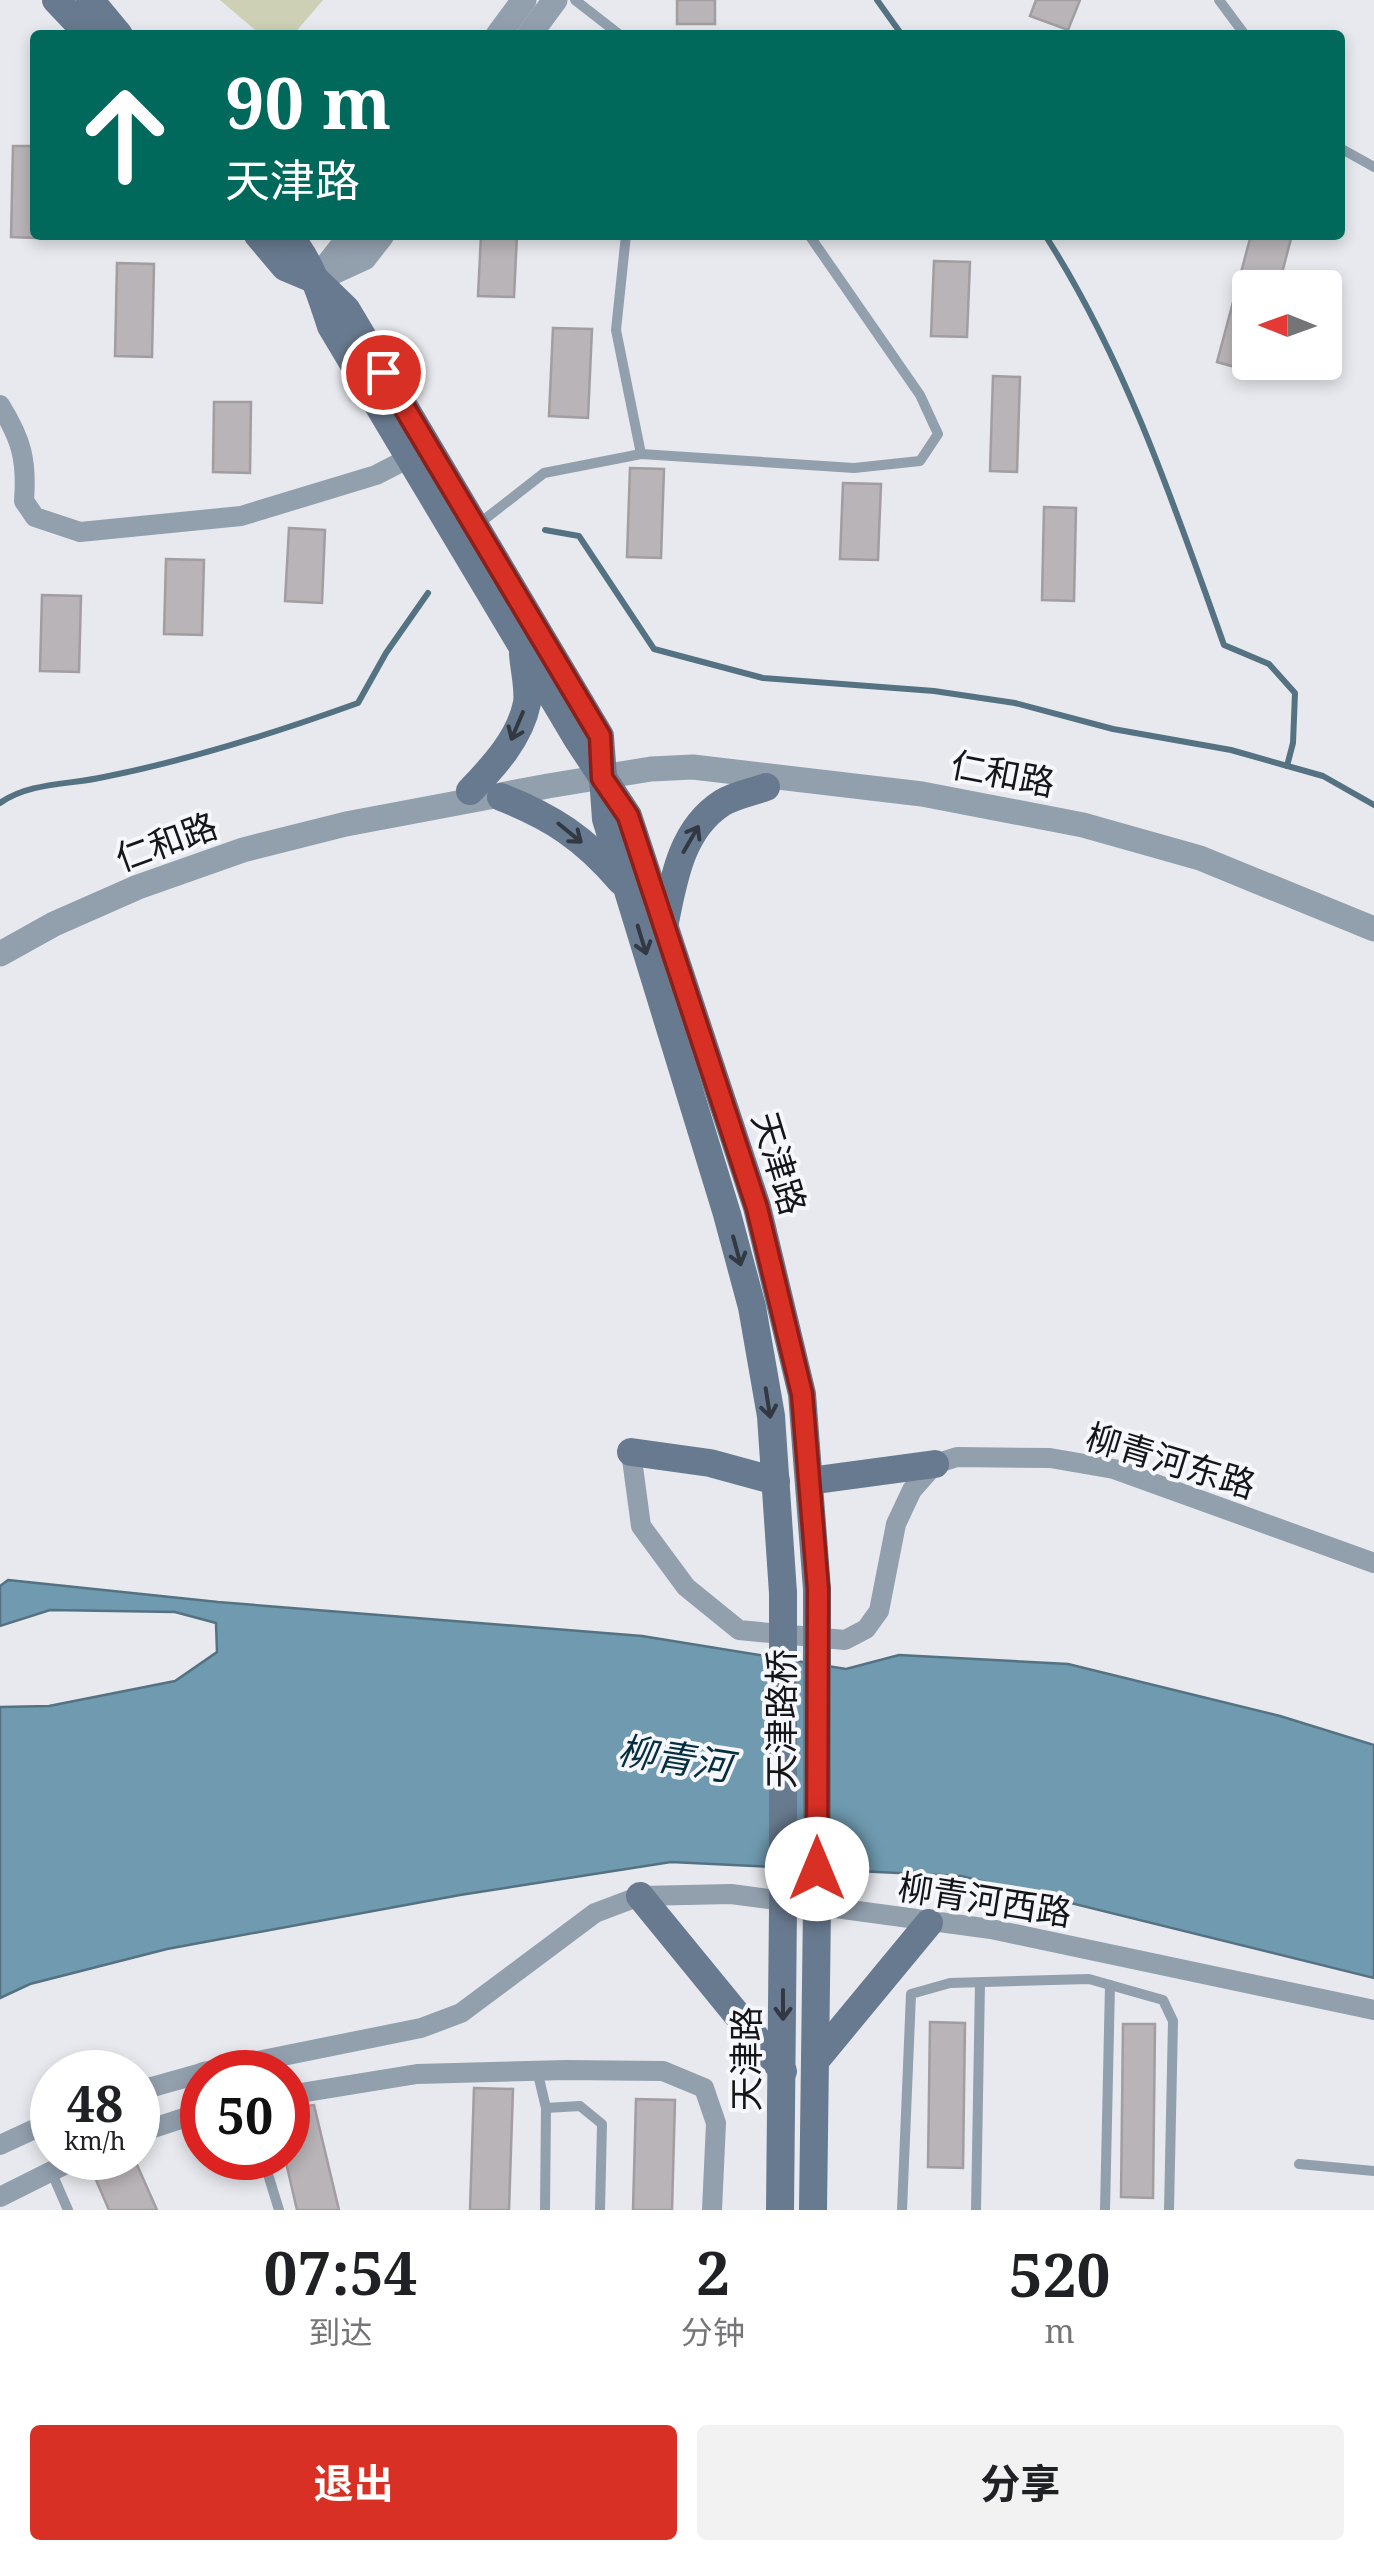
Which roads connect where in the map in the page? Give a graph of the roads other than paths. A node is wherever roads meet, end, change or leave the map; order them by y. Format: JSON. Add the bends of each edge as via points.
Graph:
{"nodes":[{"id":1,"x":56,"y":0,"type":"edge"},
{"id":2,"x":90,"y":0,"type":"edge"},
{"id":3,"x":524,"y":0,"type":"edge"},
{"id":4,"x":554,"y":0,"type":"edge"},
{"id":5,"x":575,"y":0,"type":"edge"},
{"id":6,"x":1220,"y":0,"type":"edge"},
{"id":7,"x":84,"y":30,"type":"edge"},
{"id":8,"x":115,"y":30,"type":"edge"},
{"id":9,"x":502,"y":30,"type":"edge"},
{"id":10,"x":533,"y":30,"type":"edge"},
{"id":11,"x":614,"y":30,"type":"edge"},
{"id":12,"x":1241,"y":30,"type":"edge"},
{"id":13,"x":1345,"y":151,"type":"edge"},
{"id":14,"x":1374,"y":167,"type":"edge"},
{"id":15,"x":262,"y":240,"type":"edge"},
{"id":16,"x":292,"y":240,"type":"edge"},
{"id":17,"x":347,"y":240,"type":"edge"},
{"id":18,"x":378,"y":240,"type":"edge"},
{"id":19,"x":625,"y":240,"type":"edge"},
{"id":20,"x":812,"y":240,"type":"edge"},
{"id":21,"x":316,"y":280,"type":"junction"},
{"id":22,"x":0,"y":406,"type":"edge"},
{"id":23,"x":640,"y":454,"type":"junction"},
{"id":24,"x":410,"y":458,"type":"junction"},
{"id":25,"x":475,"y":526,"type":"junction"},
{"id":26,"x":522,"y":648,"type":"junction"},
{"id":27,"x":602,"y":778,"type":"junction"},
{"id":28,"x":766,"y":787,"type":"junction"},
{"id":29,"x":470,"y":790,"type":"junction"},
{"id":30,"x":501,"y":797,"type":"junction"},
{"id":31,"x":626,"y":888,"type":"junction"},
{"id":32,"x":664,"y":929,"type":"junction"},
{"id":33,"x":1374,"y":929,"type":"edge"},
{"id":34,"x":1374,"y":941,"type":"edge"},
{"id":35,"x":0,"y":942,"type":"edge"},
{"id":36,"x":0,"y":954,"type":"edge"},
{"id":37,"x":631,"y":1452,"type":"joint"},
{"id":38,"x":935,"y":1464,"type":"junction"},
{"id":39,"x":776,"y":1481,"type":"junction"},
{"id":40,"x":809,"y":1481,"type":"junction"},
{"id":41,"x":1374,"y":1564,"type":"edge"},
{"id":42,"x":818,"y":1589,"type":"joint"},
{"id":43,"x":783,"y":1593,"type":"joint"},
{"id":44,"x":640,"y":1896,"type":"junction"},
{"id":45,"x":782,"y":1908,"type":"joint"},
{"id":46,"x":816,"y":1909,"type":"joint"},
{"id":47,"x":929,"y":1923,"type":"junction"},
{"id":48,"x":980,"y":1983,"type":"junction"},
{"id":49,"x":1110,"y":1985,"type":"junction"},
{"id":50,"x":1374,"y":2010,"type":"edge"},
{"id":51,"x":310,"y":2051,"type":"edge"},
{"id":52,"x":814,"y":2062,"type":"junction"},
{"id":53,"x":537,"y":2070,"type":"junction"},
{"id":54,"x":783,"y":2071,"type":"junction"},
{"id":55,"x":310,"y":2091,"type":"edge"},
{"id":56,"x":546,"y":2108,"type":"junction"},
{"id":57,"x":30,"y":2131,"type":"edge"},
{"id":58,"x":0,"y":2145,"type":"edge"},
{"id":59,"x":1299,"y":2164,"type":"dead end"},
{"id":60,"x":1374,"y":2171,"type":"edge"},
{"id":61,"x":34,"y":2180,"type":"edge"},
{"id":62,"x":55,"y":2180,"type":"edge"},
{"id":63,"x":270,"y":2180,"type":"edge"},
{"id":64,"x":0,"y":2198,"type":"edge"},
{"id":65,"x":68,"y":2210,"type":"edge"},
{"id":66,"x":279,"y":2210,"type":"edge"},
{"id":67,"x":545,"y":2210,"type":"edge"},
{"id":68,"x":600,"y":2210,"type":"edge"},
{"id":69,"x":712,"y":2210,"type":"edge"},
{"id":70,"x":780,"y":2210,"type":"edge"},
{"id":71,"x":812,"y":2210,"type":"edge"},
{"id":72,"x":902,"y":2210,"type":"edge"},
{"id":73,"x":976,"y":2210,"type":"edge"},
{"id":74,"x":1104,"y":2210,"type":"edge"},
{"id":75,"x":1169,"y":2210,"type":"edge"}],
"edges":[{"from":1,"to":7,"type":"main road"},
{"from":2,"to":8,"type":"main road"},
{"from":3,"to":9,"type":"street"},
{"from":4,"to":10,"type":"street"},
{"from":5,"to":11,"type":"lane"},
{"from":6,"to":12,"type":"lane"},
{"from":13,"to":14,"type":"lane"},
{"from":15,"to":21,"type":"main road","name":"天津路","via":[[285,266]]},
{"from":16,"to":21,"type":"main road","name":"天津路"},
{"from":17,"to":21,"type":"street"},
{"from":18,"to":21,"type":"street","via":[[364,258]]},
{"from":19,"to":23,"type":"lane","via":[[616,330]]},
{"from":20,"to":23,"type":"lane","via":[[920,395],[938,434],[920,460],[854,468]]},
{"from":21,"to":24,"type":"main road","name":"天津路","via":[[331,326]]},
{"from":21,"to":25,"type":"main road","name":"天津路","via":[[346,309]]},
{"from":22,"to":24,"type":"street","via":[[27,468],[24,501],[35,517],[80,532],[242,516]]},
{"from":23,"to":25,"type":"lane","via":[[544,472]]},
{"from":24,"to":26,"type":"main road","name":"天津路"},
{"from":25,"to":27,"type":"main road","name":"天津路","via":[[600,736]]},
{"from":26,"to":27,"type":"main road","name":"天津路"},
{"from":26,"to":29,"type":"main road","one_way":true,"via":[[527,702],[512,740]]},
{"from":27,"to":28,"type":"street","name":"仁和路"},
{"from":27,"to":29,"type":"street","name":"仁和路","via":[[545,776]]},
{"from":27,"to":30,"type":"street","name":"仁和路"},
{"from":27,"to":31,"type":"main road","name":"天津路"},
{"from":27,"to":32,"type":"main road","name":"天津路","via":[[628,816]]},
{"from":27,"to":33,"type":"street","name":"仁和路","via":[[693,767],[1005,808],[1200,858]]},
{"from":32,"to":28,"type":"main road","one_way":true,"via":[[676,867],[694,830],[722,803]]},
{"from":28,"to":34,"type":"street","name":"仁和路","via":[[920,804],[1081,835],[1196,869]]},
{"from":29,"to":35,"type":"street","name":"仁和路","via":[[240,840],[134,877]]},
{"from":30,"to":31,"type":"main road","one_way":true,"via":[[559,822]]},
{"from":30,"to":36,"type":"street","name":"仁和路","via":[[242,850],[54,924]]},
{"from":31,"to":39,"type":"main road","name":"天津路","one_way":true,"via":[[752,1307]]},
{"from":32,"to":40,"type":"main road","name":"天津路","via":[[757,1208],[802,1394]]},
{"from":37,"to":38,"type":"street","via":[[641,1526],[711,1610],[738,1630],[845,1640],[879,1612],[896,1524],[912,1490]]},
{"from":37,"to":39,"type":"main road"},
{"from":38,"to":40,"type":"main road"},
{"from":38,"to":41,"type":"street","name":"柳青河东路","via":[[994,1456],[1114,1470]]},
{"from":39,"to":43,"type":"main road","name":"天津路"},
{"from":40,"to":42,"type":"main road","name":"天津路"},
{"from":42,"to":46,"type":"main road","name":"天津路桥","bridge":true},
{"from":43,"to":45,"type":"main road","name":"天津路桥","bridge":true},
{"from":44,"to":47,"type":"street","name":"柳青河西路","via":[[731,1894]]},
{"from":44,"to":51,"type":"street","name":"柳青河西路","via":[[595,1912],[462,2013]]},
{"from":44,"to":54,"type":"main road"},
{"from":45,"to":54,"type":"main road","name":"天津路","one_way":true},
{"from":46,"to":52,"type":"main road","name":"天津路"},
{"from":47,"to":50,"type":"street","name":"柳青河西路","via":[[991,1929]]},
{"from":47,"to":52,"type":"main road"},
{"from":48,"to":49,"type":"lane","via":[[1089,1979]]},
{"from":48,"to":72,"type":"lane","via":[[912,1994]]},
{"from":48,"to":73,"type":"lane"},
{"from":49,"to":74,"type":"lane"},
{"from":49,"to":75,"type":"lane","via":[[1162,2000],[1173,2021]]},
{"from":52,"to":71,"type":"main road","name":"天津路"},
{"from":53,"to":55,"type":"street","via":[[416,2074]]},
{"from":53,"to":56,"type":"lane"},
{"from":53,"to":69,"type":"street","via":[[663,2071],[704,2088],[716,2123]]},
{"from":54,"to":70,"type":"main road","name":"天津路"},
{"from":56,"to":67,"type":"lane"},
{"from":56,"to":68,"type":"lane","via":[[580,2106],[602,2124]]},
{"from":57,"to":58,"type":"street"},
{"from":59,"to":60,"type":"lane"},
{"from":61,"to":64,"type":"street"},
{"from":62,"to":65,"type":"lane"},
{"from":63,"to":66,"type":"lane"}]}
